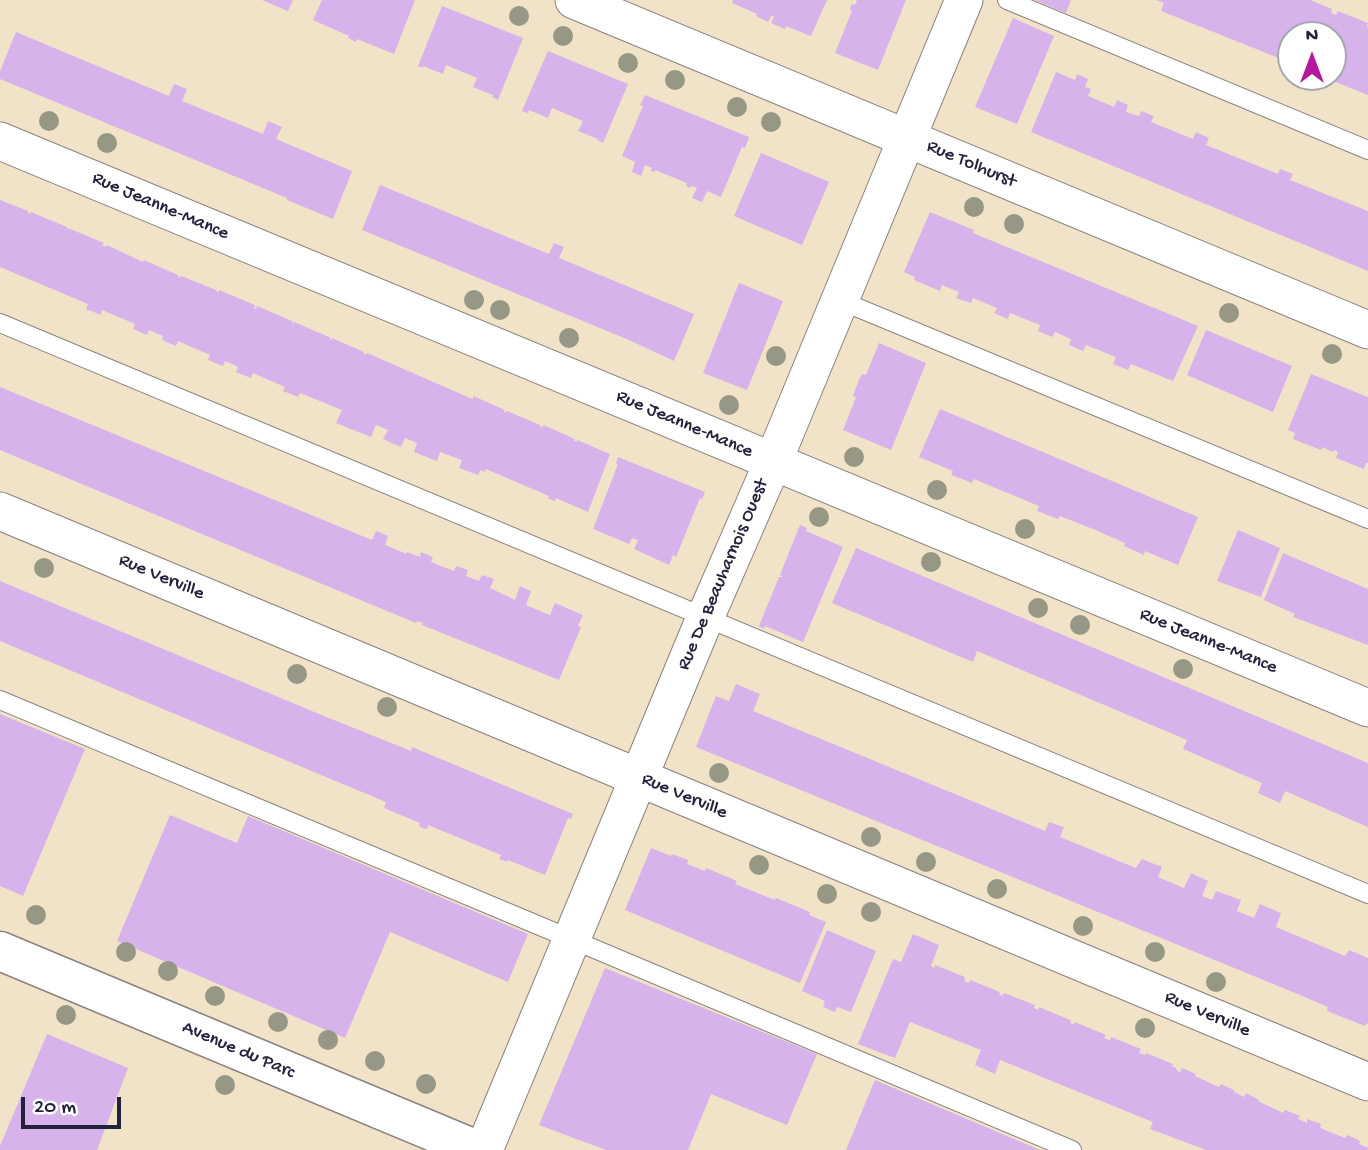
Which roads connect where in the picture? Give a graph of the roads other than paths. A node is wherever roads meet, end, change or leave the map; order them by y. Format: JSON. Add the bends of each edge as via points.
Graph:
{"nodes":[{"id":1,"x":574,"y":0,"type":"edge"},
{"id":2,"x":964,"y":0,"type":"edge"},
{"id":3,"x":1007,"y":0,"type":"edge"},
{"id":4,"x":906,"y":138,"type":"junction"},
{"id":5,"x":0,"y":141,"type":"edge"},
{"id":6,"x":1368,"y":150,"type":"edge"},
{"id":7,"x":839,"y":300,"type":"junction"},
{"id":8,"x":0,"y":323,"type":"edge"},
{"id":9,"x":1368,"y":330,"type":"edge"},
{"id":10,"x":773,"y":462,"type":"junction"},
{"id":11,"x":0,"y":511,"type":"edge"},
{"id":12,"x":1368,"y":519,"type":"edge"},
{"id":13,"x":705,"y":618,"type":"junction"},
{"id":14,"x":0,"y":700,"type":"edge"},
{"id":15,"x":1368,"y":708,"type":"edge"},
{"id":16,"x":638,"y":778,"type":"junction"},
{"id":17,"x":1368,"y":894,"type":"edge"},
{"id":18,"x":571,"y":939,"type":"junction"},
{"id":19,"x":0,"y":951,"type":"edge"},
{"id":20,"x":1368,"y":1082,"type":"edge"},
{"id":21,"x":477,"y":1150,"type":"edge"},
{"id":22,"x":484,"y":1150,"type":"edge"},
{"id":23,"x":1072,"y":1150,"type":"edge"}],
"edges":[{"from":1,"to":4,"type":"street","name":"Rue Tolhurst"},
{"from":2,"to":4,"type":"street","name":"Rue De Beauharnois Ouest"},
{"from":3,"to":6,"type":"lane"},
{"from":4,"to":7,"type":"street","name":"Rue De Beauharnois Ouest"},
{"from":4,"to":9,"type":"street","name":"Rue Tolhurst"},
{"from":5,"to":10,"type":"street","name":"Rue Jeanne-Mance"},
{"from":7,"to":10,"type":"street","name":"Rue De Beauharnois Ouest"},
{"from":7,"to":12,"type":"lane"},
{"from":8,"to":13,"type":"lane"},
{"from":10,"to":13,"type":"street","name":"Rue De Beauharnois Ouest"},
{"from":10,"to":15,"type":"street","name":"Rue Jeanne-Mance"},
{"from":11,"to":16,"type":"street","name":"Rue Verville"},
{"from":13,"to":16,"type":"street","name":"Rue De Beauharnois Ouest"},
{"from":13,"to":17,"type":"lane"},
{"from":14,"to":18,"type":"lane"},
{"from":16,"to":18,"type":"street","name":"Rue De Beauharnois Ouest"},
{"from":16,"to":20,"type":"street","name":"Rue Verville"},
{"from":18,"to":22,"type":"street","name":"Rue De Beauharnois Ouest"},
{"from":18,"to":23,"type":"lane"},
{"from":19,"to":21,"type":"street","name":"Avenue du Parc"}]}
